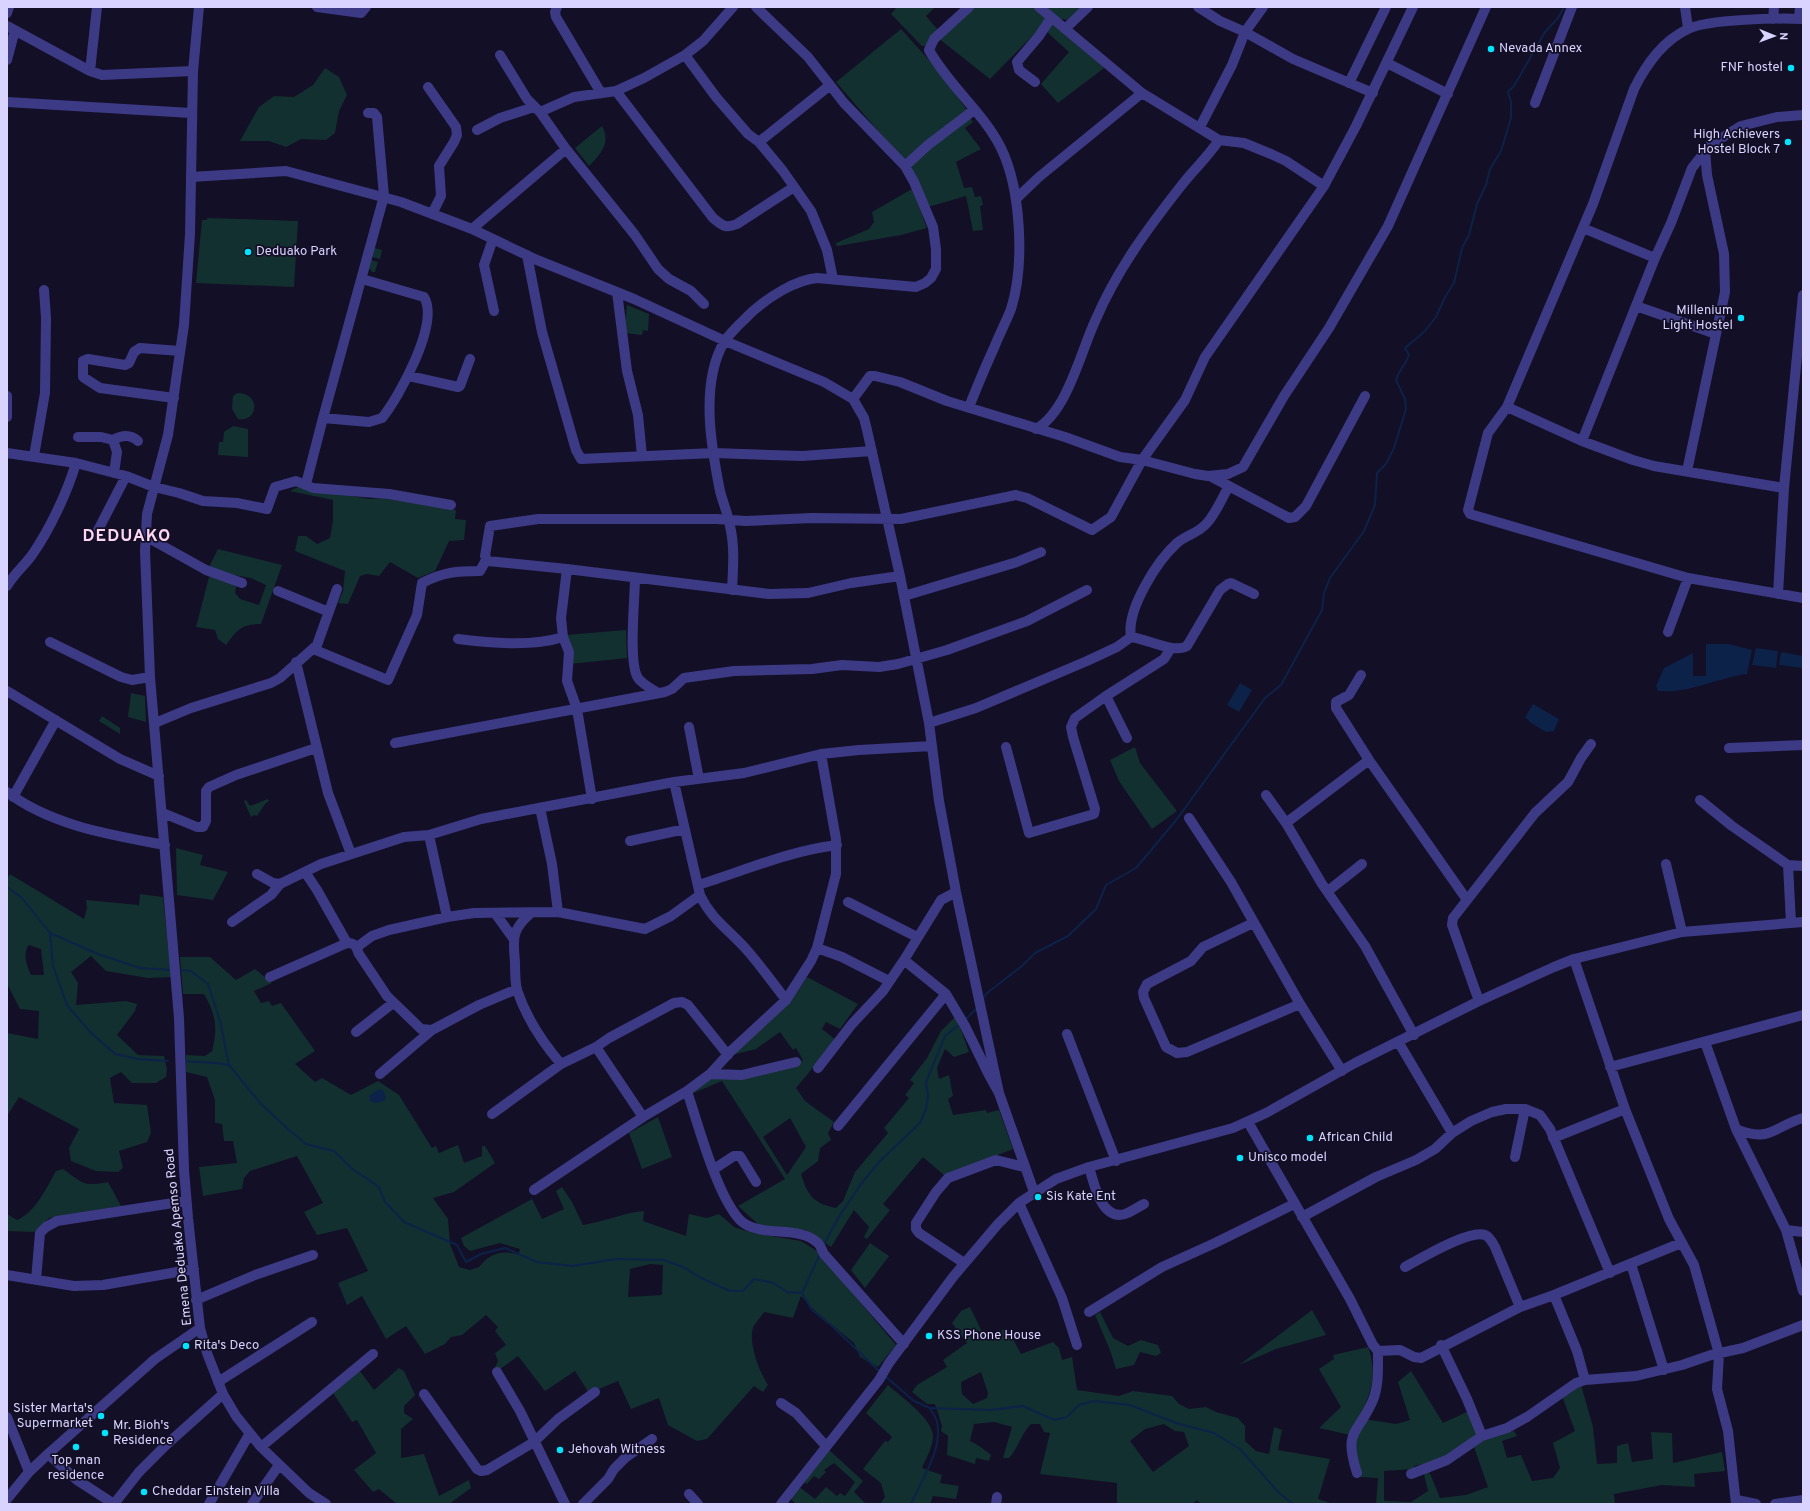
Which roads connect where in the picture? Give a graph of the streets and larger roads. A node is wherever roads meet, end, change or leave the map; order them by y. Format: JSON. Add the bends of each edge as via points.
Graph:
{"nodes":[{"id":1,"x":9,"y":7,"type":"edge"},
{"id":2,"x":97,"y":7,"type":"edge"},
{"id":3,"x":199,"y":7,"type":"edge"},
{"id":4,"x":317,"y":7,"type":"edge"},
{"id":5,"x":366,"y":7,"type":"edge"},
{"id":6,"x":557,"y":7,"type":"edge"},
{"id":7,"x":732,"y":7,"type":"edge"},
{"id":8,"x":756,"y":7,"type":"edge"},
{"id":9,"x":969,"y":7,"type":"edge"},
{"id":10,"x":1039,"y":7,"type":"edge"},
{"id":11,"x":1088,"y":7,"type":"edge"},
{"id":12,"x":1198,"y":7,"type":"edge"},
{"id":13,"x":1263,"y":7,"type":"edge"},
{"id":14,"x":1386,"y":7,"type":"edge"},
{"id":15,"x":1413,"y":7,"type":"edge"},
{"id":16,"x":1486,"y":7,"type":"edge"},
{"id":17,"x":1572,"y":7,"type":"edge"},
{"id":18,"x":1685,"y":7,"type":"edge"},
{"id":19,"x":1774,"y":7,"type":"edge"},
{"id":20,"x":1800,"y":7,"type":"edge"},
{"id":21,"x":7,"y":13,"type":"edge"},
{"id":22,"x":1051,"y":18,"type":"junction"},
{"id":23,"x":1773,"y":19,"type":"junction"},
{"id":24,"x":1801,"y":19,"type":"edge"},
{"id":25,"x":11,"y":28,"type":"edge"},
{"id":26,"x":1066,"y":28,"type":"junction"},
{"id":27,"x":1688,"y":28,"type":"junction"},
{"id":28,"x":1245,"y":32,"type":"junction"},
{"id":29,"x":500,"y":55,"type":"dead end"},
{"id":30,"x":685,"y":55,"type":"junction"},
{"id":31,"x":7,"y":60,"type":"edge"},
{"id":32,"x":1387,"y":63,"type":"junction"},
{"id":33,"x":90,"y":71,"type":"junction"},
{"id":34,"x":193,"y":71,"type":"junction"},
{"id":35,"x":1035,"y":82,"type":"dead end"},
{"id":36,"x":1349,"y":83,"type":"junction"},
{"id":37,"x":428,"y":86,"type":"dead end"},
{"id":38,"x":829,"y":86,"type":"junction"},
{"id":39,"x":616,"y":91,"type":"junction"},
{"id":40,"x":601,"y":93,"type":"junction"},
{"id":41,"x":1142,"y":93,"type":"junction"},
{"id":42,"x":1372,"y":93,"type":"junction"},
{"id":43,"x":1448,"y":94,"type":"junction"},
{"id":44,"x":7,"y":102,"type":"edge"},
{"id":45,"x":1535,"y":103,"type":"dead end"},
{"id":46,"x":537,"y":109,"type":"junction"},
{"id":47,"x":974,"y":110,"type":"junction"},
{"id":48,"x":191,"y":113,"type":"junction"},
{"id":49,"x":368,"y":113,"type":"dead end"},
{"id":50,"x":1803,"y":115,"type":"edge"},
{"id":51,"x":1200,"y":127,"type":"junction"},
{"id":52,"x":477,"y":130,"type":"dead end"},
{"id":53,"x":1219,"y":140,"type":"junction"},
{"id":54,"x":759,"y":142,"type":"junction"},
{"id":55,"x":566,"y":149,"type":"junction"},
{"id":56,"x":1705,"y":150,"type":"junction"},
{"id":57,"x":905,"y":166,"type":"junction"},
{"id":58,"x":191,"y":178,"type":"junction"},
{"id":59,"x":1324,"y":186,"type":"junction"},
{"id":60,"x":794,"y":187,"type":"junction"},
{"id":61,"x":384,"y":196,"type":"junction"},
{"id":62,"x":1016,"y":199,"type":"junction"},
{"id":63,"x":432,"y":214,"type":"junction"},
{"id":64,"x":1583,"y":228,"type":"junction"},
{"id":65,"x":472,"y":229,"type":"junction"},
{"id":66,"x":493,"y":239,"type":"junction"},
{"id":67,"x":527,"y":255,"type":"junction"},
{"id":68,"x":1654,"y":258,"type":"junction"},
{"id":69,"x":362,"y":279,"type":"junction"},
{"id":70,"x":833,"y":279,"type":"junction"},
{"id":71,"x":44,"y":290,"type":"dead end"},
{"id":72,"x":616,"y":292,"type":"junction"},
{"id":73,"x":1803,"y":295,"type":"edge"},
{"id":74,"x":704,"y":304,"type":"dead end"},
{"id":75,"x":1636,"y":306,"type":"junction"},
{"id":76,"x":494,"y":311,"type":"dead end"},
{"id":77,"x":1716,"y":334,"type":"junction"},
{"id":78,"x":725,"y":341,"type":"junction"},
{"id":79,"x":180,"y":351,"type":"junction"},
{"id":80,"x":470,"y":359,"type":"dead end"},
{"id":81,"x":409,"y":376,"type":"junction"},
{"id":82,"x":1798,"y":388,"type":"edge"},
{"id":83,"x":7,"y":396,"type":"edge"},
{"id":84,"x":1365,"y":396,"type":"dead end"},
{"id":85,"x":174,"y":398,"type":"junction"},
{"id":86,"x":853,"y":399,"type":"junction"},
{"id":87,"x":969,"y":406,"type":"junction"},
{"id":88,"x":1508,"y":407,"type":"junction"},
{"id":89,"x":7,"y":417,"type":"edge"},
{"id":90,"x":323,"y":418,"type":"junction"},
{"id":91,"x":1036,"y":429,"type":"junction"},
{"id":92,"x":78,"y":438,"type":"dead end"},
{"id":93,"x":113,"y":440,"type":"junction"},
{"id":94,"x":1582,"y":440,"type":"junction"},
{"id":95,"x":138,"y":441,"type":"dead end"},
{"id":96,"x":872,"y":451,"type":"junction"},
{"id":97,"x":7,"y":453,"type":"edge"},
{"id":98,"x":714,"y":453,"type":"junction"},
{"id":99,"x":34,"y":456,"type":"junction"},
{"id":100,"x":642,"y":456,"type":"junction"},
{"id":101,"x":1142,"y":460,"type":"junction"},
{"id":102,"x":76,"y":463,"type":"junction"},
{"id":103,"x":1687,"y":471,"type":"junction"},
{"id":104,"x":114,"y":473,"type":"junction"},
{"id":105,"x":126,"y":476,"type":"junction"},
{"id":106,"x":1208,"y":476,"type":"junction"},
{"id":107,"x":306,"y":484,"type":"junction"},
{"id":108,"x":1229,"y":486,"type":"junction"},
{"id":109,"x":154,"y":488,"type":"junction"},
{"id":110,"x":1784,"y":488,"type":"junction"},
{"id":111,"x":451,"y":505,"type":"dead end"},
{"id":112,"x":889,"y":519,"type":"junction"},
{"id":113,"x":728,"y":520,"type":"junction"},
{"id":114,"x":96,"y":534,"type":"dead end"},
{"id":115,"x":145,"y":536,"type":"junction"},
{"id":116,"x":1041,"y":552,"type":"dead end"},
{"id":117,"x":486,"y":560,"type":"junction"},
{"id":118,"x":567,"y":569,"type":"junction"},
{"id":119,"x":900,"y":576,"type":"junction"},
{"id":120,"x":635,"y":578,"type":"junction"},
{"id":121,"x":1688,"y":578,"type":"junction"},
{"id":122,"x":242,"y":583,"type":"dead end"},
{"id":123,"x":7,"y":586,"type":"edge"},
{"id":124,"x":337,"y":589,"type":"dead end"},
{"id":125,"x":732,"y":590,"type":"junction"},
{"id":126,"x":1088,"y":590,"type":"dead end"},
{"id":127,"x":278,"y":591,"type":"dead end"},
{"id":128,"x":1254,"y":594,"type":"dead end"},
{"id":129,"x":1778,"y":594,"type":"junction"},
{"id":130,"x":904,"y":596,"type":"junction"},
{"id":131,"x":1803,"y":598,"type":"edge"},
{"id":132,"x":329,"y":612,"type":"junction"},
{"id":133,"x":1668,"y":632,"type":"dead end"},
{"id":134,"x":563,"y":637,"type":"junction"},
{"id":135,"x":1131,"y":637,"type":"junction"},
{"id":136,"x":458,"y":640,"type":"dead end"},
{"id":137,"x":50,"y":642,"type":"dead end"},
{"id":138,"x":314,"y":648,"type":"junction"},
{"id":139,"x":1171,"y":648,"type":"junction"},
{"id":140,"x":916,"y":660,"type":"junction"},
{"id":141,"x":296,"y":662,"type":"junction"},
{"id":142,"x":1361,"y":675,"type":"dead end"},
{"id":143,"x":150,"y":677,"type":"junction"},
{"id":144,"x":7,"y":691,"type":"edge"},
{"id":145,"x":658,"y":693,"type":"junction"},
{"id":146,"x":1106,"y":696,"type":"junction"},
{"id":147,"x":577,"y":709,"type":"junction"},
{"id":148,"x":56,"y":720,"type":"junction"},
{"id":149,"x":156,"y":723,"type":"junction"},
{"id":150,"x":930,"y":723,"type":"junction"},
{"id":151,"x":689,"y":727,"type":"dead end"},
{"id":152,"x":1127,"y":738,"type":"dead end"},
{"id":153,"x":395,"y":743,"type":"dead end"},
{"id":154,"x":1591,"y":744,"type":"dead end"},
{"id":155,"x":1803,"y":745,"type":"edge"},
{"id":156,"x":932,"y":746,"type":"junction"},
{"id":157,"x":1006,"y":747,"type":"dead end"},
{"id":158,"x":316,"y":748,"type":"junction"},
{"id":159,"x":1729,"y":748,"type":"dead end"},
{"id":160,"x":821,"y":754,"type":"junction"},
{"id":161,"x":1369,"y":760,"type":"junction"},
{"id":162,"x":160,"y":776,"type":"junction"},
{"id":163,"x":699,"y":779,"type":"junction"},
{"id":164,"x":674,"y":782,"type":"junction"},
{"id":165,"x":10,"y":794,"type":"edge"},
{"id":166,"x":1266,"y":795,"type":"dead end"},
{"id":167,"x":592,"y":799,"type":"junction"},
{"id":168,"x":1700,"y":800,"type":"dead end"},
{"id":169,"x":540,"y":808,"type":"junction"},
{"id":170,"x":163,"y":813,"type":"junction"},
{"id":171,"x":1189,"y":818,"type":"dead end"},
{"id":172,"x":1286,"y":823,"type":"junction"},
{"id":173,"x":685,"y":829,"type":"junction"},
{"id":174,"x":429,"y":835,"type":"junction"},
{"id":175,"x":630,"y":841,"type":"dead end"},
{"id":176,"x":166,"y":845,"type":"junction"},
{"id":177,"x":837,"y":845,"type":"junction"},
{"id":178,"x":351,"y":854,"type":"junction"},
{"id":179,"x":1362,"y":864,"type":"dead end"},
{"id":180,"x":1666,"y":864,"type":"dead end"},
{"id":181,"x":1788,"y":865,"type":"junction"},
{"id":182,"x":1803,"y":866,"type":"edge"},
{"id":183,"x":305,"y":872,"type":"junction"},
{"id":184,"x":257,"y":874,"type":"dead end"},
{"id":185,"x":280,"y":884,"type":"junction"},
{"id":186,"x":699,"y":890,"type":"junction"},
{"id":187,"x":1328,"y":891,"type":"junction"},
{"id":188,"x":956,"y":892,"type":"junction"},
{"id":189,"x":1467,"y":900,"type":"junction"},
{"id":190,"x":848,"y":902,"type":"dead end"},
{"id":191,"x":558,"y":912,"type":"junction"},
{"id":192,"x":495,"y":913,"type":"junction"},
{"id":193,"x":530,"y":913,"type":"junction"},
{"id":194,"x":447,"y":917,"type":"junction"},
{"id":195,"x":232,"y":922,"type":"dead end"},
{"id":196,"x":1803,"y":922,"type":"edge"},
{"id":197,"x":1254,"y":923,"type":"junction"},
{"id":198,"x":1791,"y":923,"type":"junction"},
{"id":199,"x":1682,"y":932,"type":"junction"},
{"id":200,"x":917,"y":937,"type":"junction"},
{"id":201,"x":513,"y":938,"type":"junction"},
{"id":202,"x":352,"y":945,"type":"junction"},
{"id":203,"x":817,"y":948,"type":"junction"},
{"id":204,"x":1574,"y":959,"type":"junction"},
{"id":205,"x":904,"y":960,"type":"junction"},
{"id":206,"x":270,"y":977,"type":"dead end"},
{"id":207,"x":889,"y":981,"type":"junction"},
{"id":208,"x":517,"y":989,"type":"junction"},
{"id":209,"x":946,"y":994,"type":"junction"},
{"id":210,"x":786,"y":1000,"type":"junction"},
{"id":211,"x":1479,"y":1001,"type":"junction"},
{"id":212,"x":393,"y":1003,"type":"junction"},
{"id":213,"x":1300,"y":1004,"type":"junction"},
{"id":214,"x":1803,"y":1015,"type":"edge"},
{"id":215,"x":432,"y":1030,"type":"junction"},
{"id":216,"x":356,"y":1032,"type":"dead end"},
{"id":217,"x":1067,"y":1034,"type":"dead end"},
{"id":218,"x":1414,"y":1035,"type":"junction"},
{"id":219,"x":1705,"y":1042,"type":"junction"},
{"id":220,"x":1399,"y":1043,"type":"junction"},
{"id":221,"x":596,"y":1047,"type":"junction"},
{"id":222,"x":728,"y":1055,"type":"junction"},
{"id":223,"x":796,"y":1062,"type":"dead end"},
{"id":224,"x":561,"y":1064,"type":"junction"},
{"id":225,"x":1610,"y":1067,"type":"junction"},
{"id":226,"x":818,"y":1068,"type":"dead end"},
{"id":227,"x":1342,"y":1071,"type":"junction"},
{"id":228,"x":380,"y":1074,"type":"dead end"},
{"id":229,"x":710,"y":1074,"type":"junction"},
{"id":230,"x":687,"y":1091,"type":"junction"},
{"id":231,"x":999,"y":1093,"type":"junction"},
{"id":232,"x":1525,"y":1109,"type":"junction"},
{"id":233,"x":1624,"y":1109,"type":"junction"},
{"id":234,"x":492,"y":1114,"type":"dead end"},
{"id":235,"x":643,"y":1116,"type":"junction"},
{"id":236,"x":1803,"y":1118,"type":"edge"},
{"id":237,"x":1248,"y":1122,"type":"junction"},
{"id":238,"x":838,"y":1126,"type":"dead end"},
{"id":239,"x":1736,"y":1129,"type":"junction"},
{"id":240,"x":1452,"y":1133,"type":"junction"},
{"id":241,"x":1554,"y":1138,"type":"junction"},
{"id":242,"x":1515,"y":1157,"type":"dead end"},
{"id":243,"x":1116,"y":1161,"type":"junction"},
{"id":244,"x":1024,"y":1167,"type":"junction"},
{"id":245,"x":1089,"y":1167,"type":"junction"},
{"id":246,"x":714,"y":1169,"type":"junction"},
{"id":247,"x":756,"y":1182,"type":"dead end"},
{"id":248,"x":534,"y":1190,"type":"dead end"},
{"id":249,"x":1034,"y":1192,"type":"junction"},
{"id":250,"x":186,"y":1200,"type":"junction"},
{"id":251,"x":1019,"y":1203,"type":"junction"},
{"id":252,"x":1144,"y":1204,"type":"dead end"},
{"id":253,"x":1294,"y":1204,"type":"junction"},
{"id":254,"x":1302,"y":1217,"type":"junction"},
{"id":255,"x":1786,"y":1230,"type":"junction"},
{"id":256,"x":1803,"y":1232,"type":"edge"},
{"id":257,"x":1681,"y":1243,"type":"junction"},
{"id":258,"x":313,"y":1255,"type":"dead end"},
{"id":259,"x":964,"y":1263,"type":"junction"},
{"id":260,"x":1631,"y":1264,"type":"junction"},
{"id":261,"x":1405,"y":1267,"type":"dead end"},
{"id":262,"x":194,"y":1269,"type":"junction"},
{"id":263,"x":1610,"y":1273,"type":"junction"},
{"id":264,"x":7,"y":1275,"type":"edge"},
{"id":265,"x":36,"y":1280,"type":"junction"},
{"id":266,"x":1803,"y":1291,"type":"edge"},
{"id":267,"x":1554,"y":1295,"type":"junction"},
{"id":268,"x":196,"y":1300,"type":"junction"},
{"id":269,"x":1520,"y":1307,"type":"junction"},
{"id":270,"x":1089,"y":1312,"type":"dead end"},
{"id":271,"x":312,"y":1322,"type":"dead end"},
{"id":272,"x":1803,"y":1325,"type":"edge"},
{"id":273,"x":200,"y":1328,"type":"junction"},
{"id":274,"x":904,"y":1344,"type":"junction"},
{"id":275,"x":1077,"y":1345,"type":"dead end"},
{"id":276,"x":1441,"y":1346,"type":"junction"},
{"id":277,"x":1378,"y":1351,"type":"junction"},
{"id":278,"x":373,"y":1354,"type":"dead end"},
{"id":279,"x":1719,"y":1354,"type":"junction"},
{"id":280,"x":1664,"y":1370,"type":"junction"},
{"id":281,"x":498,"y":1372,"type":"dead end"},
{"id":282,"x":1585,"y":1380,"type":"junction"},
{"id":283,"x":218,"y":1382,"type":"junction"},
{"id":284,"x":595,"y":1392,"type":"dead end"},
{"id":285,"x":223,"y":1394,"type":"junction"},
{"id":286,"x":424,"y":1394,"type":"dead end"},
{"id":287,"x":781,"y":1403,"type":"dead end"},
{"id":288,"x":7,"y":1417,"type":"edge"},
{"id":289,"x":8,"y":1429,"type":"edge"},
{"id":290,"x":250,"y":1433,"type":"junction"},
{"id":291,"x":1482,"y":1436,"type":"junction"},
{"id":292,"x":652,"y":1439,"type":"dead end"},
{"id":293,"x":534,"y":1442,"type":"junction"},
{"id":294,"x":826,"y":1446,"type":"junction"},
{"id":295,"x":261,"y":1447,"type":"junction"},
{"id":296,"x":48,"y":1454,"type":"junction"},
{"id":297,"x":279,"y":1465,"type":"junction"},
{"id":298,"x":29,"y":1472,"type":"junction"},
{"id":299,"x":1356,"y":1473,"type":"dead end"},
{"id":300,"x":1411,"y":1474,"type":"dead end"},
{"id":301,"x":689,"y":1494,"type":"dead end"},
{"id":302,"x":7,"y":1498,"type":"edge"},
{"id":303,"x":1803,"y":1500,"type":"edge"},
{"id":304,"x":1736,"y":1502,"type":"edge"},
{"id":305,"x":114,"y":1504,"type":"edge"},
{"id":306,"x":209,"y":1504,"type":"edge"},
{"id":307,"x":252,"y":1504,"type":"edge"},
{"id":308,"x":326,"y":1504,"type":"edge"},
{"id":309,"x":565,"y":1504,"type":"edge"},
{"id":310,"x":583,"y":1504,"type":"edge"},
{"id":311,"x":698,"y":1504,"type":"edge"},
{"id":312,"x":781,"y":1504,"type":"edge"},
{"id":313,"x":1756,"y":1504,"type":"edge"},
{"id":314,"x":1775,"y":1504,"type":"edge"}],
"edges":[{"from":1,"to":21,"type":"street"},
{"from":2,"to":33,"type":"street"},
{"from":3,"to":34,"type":"street","name":"Emena Deduako Apemso Road"},
{"from":4,"to":5,"type":"street","via":[[361,12]]},
{"from":6,"to":40,"type":"street","via":[[554,12],[556,16]]},
{"from":7,"to":30,"type":"street","via":[[703,41]]},
{"from":8,"to":38,"type":"street","via":[[808,57]]},
{"from":9,"to":47,"type":"street","via":[[934,39],[929,50],[935,62]]},
{"from":10,"to":22,"type":"street"},
{"from":11,"to":26,"type":"street"},
{"from":12,"to":28,"type":"street","via":[[1220,21]]},
{"from":13,"to":28,"type":"street"},
{"from":14,"to":36,"type":"street"},
{"from":15,"to":32,"type":"street"},
{"from":16,"to":43,"type":"street"},
{"from":17,"to":45,"type":"street"},
{"from":18,"to":27,"type":"street"},
{"from":19,"to":23,"type":"street"},
{"from":20,"to":24,"type":"street"},
{"from":22,"to":26,"type":"street"},
{"from":22,"to":35,"type":"street","via":[[1040,36],[1017,62],[1019,70]]},
{"from":23,"to":24,"type":"street"},
{"from":23,"to":27,"type":"street"},
{"from":25,"to":31,"type":"street"},
{"from":25,"to":33,"type":"street"},
{"from":26,"to":41,"type":"street"},
{"from":27,"to":64,"type":"street","via":[[1653,56],[1643,71]]},
{"from":28,"to":36,"type":"street","via":[[1293,59]]},
{"from":28,"to":51,"type":"street","via":[[1232,65]]},
{"from":29,"to":46,"type":"street","via":[[527,99]]},
{"from":30,"to":39,"type":"street"},
{"from":30,"to":54,"type":"street","via":[[716,97],[748,134]]},
{"from":32,"to":42,"type":"street"},
{"from":32,"to":43,"type":"street"},
{"from":33,"to":34,"type":"street","via":[[110,76]]},
{"from":34,"to":48,"type":"street","name":"Emena Deduako Apemso Road"},
{"from":36,"to":42,"type":"street"},
{"from":37,"to":63,"type":"street","via":[[456,127],[457,135],[439,166],[440,196]]},
{"from":38,"to":54,"type":"street"},
{"from":38,"to":57,"type":"street"},
{"from":39,"to":40,"type":"street"},
{"from":39,"to":60,"type":"street","via":[[713,218],[722,226],[737,224]]},
{"from":40,"to":46,"type":"street"},
{"from":41,"to":51,"type":"street"},
{"from":41,"to":62,"type":"street","via":[[1039,177]]},
{"from":42,"to":59,"type":"street"},
{"from":43,"to":106,"type":"street","via":[[1404,192],[1368,263],[1284,396],[1243,467],[1228,474]]},
{"from":44,"to":48,"type":"street"},
{"from":46,"to":52,"type":"street","via":[[500,118]]},
{"from":46,"to":55,"type":"street"},
{"from":47,"to":57,"type":"street"},
{"from":47,"to":62,"type":"street","via":[[1001,148]]},
{"from":48,"to":58,"type":"street","name":"Emena Deduako Apemso Road"},
{"from":49,"to":61,"type":"street","via":[[377,117]]},
{"from":50,"to":56,"type":"street","via":[[1777,117],[1741,126]]},
{"from":51,"to":53,"type":"street"},
{"from":53,"to":59,"type":"street","via":[[1244,143],[1271,154]]},
{"from":53,"to":91,"type":"street","via":[[1154,222],[1117,276],[1062,398],[1053,412]]},
{"from":54,"to":60,"type":"street"},
{"from":55,"to":65,"type":"street"},
{"from":55,"to":74,"type":"street","via":[[635,235],[658,269],[669,279],[691,291]]},
{"from":56,"to":68,"type":"street","via":[[1692,168],[1671,223]]},
{"from":56,"to":77,"type":"street","via":[[1707,175],[1725,262],[1725,292]]},
{"from":57,"to":70,"type":"street","via":[[935,235],[936,269],[931,278],[916,287]]},
{"from":58,"to":61,"type":"street","via":[[286,171]]},
{"from":58,"to":79,"type":"street","name":"Emena Deduako Apemso Road","via":[[188,274]]},
{"from":59,"to":101,"type":"street","via":[[1205,358],[1185,400]]},
{"from":60,"to":70,"type":"street","via":[[811,211],[824,240]]},
{"from":61,"to":63,"type":"street"},
{"from":61,"to":69,"type":"street"},
{"from":62,"to":87,"type":"street","via":[[1019,242],[1014,296]]},
{"from":63,"to":65,"type":"street"},
{"from":64,"to":68,"type":"street"},
{"from":64,"to":88,"type":"street"},
{"from":65,"to":66,"type":"street"},
{"from":66,"to":67,"type":"street"},
{"from":66,"to":76,"type":"street","via":[[484,265]]},
{"from":67,"to":72,"type":"street"},
{"from":67,"to":100,"type":"street","via":[[548,358],[578,456],[582,459]]},
{"from":68,"to":75,"type":"street"},
{"from":69,"to":81,"type":"street","via":[[420,294],[426,301],[428,307],[425,328]]},
{"from":69,"to":90,"type":"street"},
{"from":70,"to":78,"type":"street","via":[[810,279],[768,300]]},
{"from":71,"to":99,"type":"street","via":[[45,393]]},
{"from":72,"to":78,"type":"street"},
{"from":72,"to":100,"type":"street","via":[[627,371],[638,415]]},
{"from":73,"to":82,"type":"street"},
{"from":75,"to":77,"type":"street"},
{"from":75,"to":94,"type":"street"},
{"from":77,"to":103,"type":"street"},
{"from":78,"to":86,"type":"street","via":[[824,382]]},
{"from":78,"to":98,"type":"street","via":[[712,370],[710,385]]},
{"from":79,"to":85,"type":"street","name":"Emena Deduako Apemso Road"},
{"from":79,"to":85,"type":"street","via":[[140,348],[134,352],[130,364],[88,359],[83,361],[82,367],[83,377],[100,388]]},
{"from":80,"to":81,"type":"street","via":[[458,387]]},
{"from":81,"to":90,"type":"street","via":[[387,412],[379,420],[369,422]]},
{"from":82,"to":110,"type":"street"},
{"from":83,"to":89,"type":"street"},
{"from":84,"to":108,"type":"street","via":[[1306,506],[1295,517],[1289,518]]},
{"from":85,"to":109,"type":"street","name":"Emena Deduako Apemso Road","via":[[164,455]]},
{"from":86,"to":87,"type":"street","via":[[868,378],[875,376]]},
{"from":86,"to":96,"type":"street","via":[[864,418]]},
{"from":87,"to":91,"type":"street"},
{"from":88,"to":94,"type":"street"},
{"from":88,"to":121,"type":"street","via":[[1488,434],[1471,493],[1468,513]]},
{"from":90,"to":107,"type":"street"},
{"from":91,"to":101,"type":"street","via":[[1120,457]]},
{"from":92,"to":93,"type":"street","via":[[102,437]]},
{"from":93,"to":95,"type":"street","via":[[120,436],[130,436]]},
{"from":93,"to":104,"type":"street","via":[[118,452]]},
{"from":94,"to":103,"type":"street","via":[[1633,460]]},
{"from":96,"to":98,"type":"street","via":[[802,456]]},
{"from":96,"to":112,"type":"street"},
{"from":97,"to":99,"type":"street"},
{"from":98,"to":100,"type":"street"},
{"from":98,"to":113,"type":"street"},
{"from":99,"to":102,"type":"street"},
{"from":101,"to":106,"type":"street"},
{"from":101,"to":112,"type":"street","via":[[1111,516],[1092,530],[1020,495],[901,519]]},
{"from":102,"to":104,"type":"street"},
{"from":102,"to":123,"type":"street","via":[[69,485],[33,554]]},
{"from":103,"to":110,"type":"street"},
{"from":104,"to":105,"type":"street"},
{"from":105,"to":109,"type":"street"},
{"from":105,"to":114,"type":"street"},
{"from":106,"to":108,"type":"street"},
{"from":107,"to":109,"type":"street","via":[[293,481],[275,487],[269,506],[264,509],[237,503],[212,503]]},
{"from":107,"to":111,"type":"street","via":[[314,488],[389,494]]},
{"from":108,"to":135,"type":"street","via":[[1208,522],[1176,543],[1154,573],[1130,622]]},
{"from":109,"to":115,"type":"street","name":"Emena Deduako Apemso Road","via":[[147,514]]},
{"from":110,"to":129,"type":"street"},
{"from":112,"to":113,"type":"street"},
{"from":112,"to":119,"type":"street"},
{"from":113,"to":117,"type":"street","via":[[538,519],[497,524],[488,527]]},
{"from":113,"to":125,"type":"street","via":[[733,544]]},
{"from":115,"to":122,"type":"street","via":[[212,573]]},
{"from":115,"to":143,"type":"street","name":"Emena Deduako Apemso Road"},
{"from":116,"to":130,"type":"street","via":[[1017,562]]},
{"from":117,"to":118,"type":"street"},
{"from":117,"to":138,"type":"street","via":[[480,571],[455,571],[438,575],[422,583],[417,615],[388,680]]},
{"from":118,"to":120,"type":"street"},
{"from":118,"to":134,"type":"street","via":[[561,618]]},
{"from":119,"to":125,"type":"street","via":[[802,594]]},
{"from":119,"to":130,"type":"street"},
{"from":120,"to":125,"type":"street"},
{"from":120,"to":145,"type":"street","via":[[635,672],[638,679]]},
{"from":121,"to":129,"type":"street"},
{"from":121,"to":133,"type":"street"},
{"from":124,"to":132,"type":"street"},
{"from":126,"to":140,"type":"street","via":[[1027,621]]},
{"from":127,"to":132,"type":"street"},
{"from":128,"to":139,"type":"street","via":[[1235,584],[1228,584],[1220,590],[1187,646],[1182,649]]},
{"from":129,"to":131,"type":"street"},
{"from":130,"to":140,"type":"street"},
{"from":132,"to":138,"type":"street"},
{"from":134,"to":136,"type":"street","via":[[500,643]]},
{"from":134,"to":147,"type":"street","via":[[569,652],[567,681]]},
{"from":135,"to":139,"type":"street"},
{"from":135,"to":150,"type":"street","via":[[1117,647],[1087,661],[976,708]]},
{"from":137,"to":143,"type":"street","via":[[121,677],[132,680]]},
{"from":138,"to":141,"type":"street"},
{"from":139,"to":146,"type":"street","via":[[1164,659]]},
{"from":140,"to":145,"type":"street","via":[[879,667],[842,665],[812,669],[734,671],[684,678],[672,689]]},
{"from":140,"to":150,"type":"street"},
{"from":141,"to":149,"type":"street","via":[[272,683],[191,708]]},
{"from":141,"to":158,"type":"street"},
{"from":142,"to":161,"type":"street","via":[[1349,695],[1335,705]]},
{"from":143,"to":149,"type":"street","name":"Emena Deduako Apemso Road"},
{"from":144,"to":148,"type":"street"},
{"from":145,"to":147,"type":"street"},
{"from":146,"to":152,"type":"street"},
{"from":146,"to":157,"type":"street","via":[[1075,718],[1071,727],[1095,808],[1094,814],[1029,833]]},
{"from":147,"to":153,"type":"street"},
{"from":147,"to":167,"type":"street"},
{"from":148,"to":162,"type":"street","via":[[129,764]]},
{"from":148,"to":165,"type":"street"},
{"from":149,"to":162,"type":"street","name":"Emena Deduako Apemso Road"},
{"from":150,"to":156,"type":"street"},
{"from":151,"to":163,"type":"street"},
{"from":154,"to":189,"type":"street","via":[[1568,782],[1535,813]]},
{"from":155,"to":159,"type":"street"},
{"from":156,"to":160,"type":"street"},
{"from":156,"to":188,"type":"street","via":[[939,801]]},
{"from":158,"to":170,"type":"street","via":[[236,775],[209,787],[206,791],[204,827],[197,827]]},
{"from":158,"to":178,"type":"street","via":[[328,793]]},
{"from":160,"to":163,"type":"street","via":[[744,773]]},
{"from":160,"to":177,"type":"street"},
{"from":161,"to":172,"type":"street"},
{"from":161,"to":189,"type":"street"},
{"from":162,"to":170,"type":"street","name":"Emena Deduako Apemso Road"},
{"from":163,"to":164,"type":"street"},
{"from":164,"to":167,"type":"street"},
{"from":164,"to":173,"type":"street"},
{"from":165,"to":176,"type":"street","via":[[47,815],[80,826]]},
{"from":166,"to":172,"type":"street"},
{"from":167,"to":169,"type":"street"},
{"from":168,"to":181,"type":"street","via":[[1737,830]]},
{"from":169,"to":174,"type":"street","via":[[481,819]]},
{"from":169,"to":191,"type":"street","via":[[552,864]]},
{"from":170,"to":176,"type":"street","name":"Emena Deduako Apemso Road"},
{"from":171,"to":197,"type":"street","via":[[1231,882]]},
{"from":172,"to":187,"type":"street"},
{"from":173,"to":175,"type":"street"},
{"from":173,"to":186,"type":"street"},
{"from":174,"to":178,"type":"street","via":[[404,837]]},
{"from":174,"to":194,"type":"street"},
{"from":176,"to":250,"type":"street","name":"Emena Deduako Apemso Road","via":[[179,1018]]},
{"from":177,"to":186,"type":"street","via":[[811,848],[787,855]]},
{"from":177,"to":203,"type":"street","via":[[836,874]]},
{"from":178,"to":183,"type":"street"},
{"from":179,"to":187,"type":"street"},
{"from":180,"to":199,"type":"street"},
{"from":181,"to":182,"type":"street"},
{"from":181,"to":198,"type":"street"},
{"from":183,"to":185,"type":"street"},
{"from":183,"to":202,"type":"street"},
{"from":184,"to":185,"type":"street"},
{"from":185,"to":195,"type":"street","via":[[271,894]]},
{"from":186,"to":191,"type":"street","via":[[671,916],[645,929]]},
{"from":186,"to":210,"type":"street","via":[[712,916],[746,949]]},
{"from":187,"to":218,"type":"street","via":[[1376,965]]},
{"from":188,"to":200,"type":"street","via":[[941,900]]},
{"from":188,"to":231,"type":"street"},
{"from":189,"to":211,"type":"street","via":[[1452,923]]},
{"from":190,"to":200,"type":"street"},
{"from":191,"to":193,"type":"street"},
{"from":192,"to":193,"type":"street"},
{"from":192,"to":194,"type":"street"},
{"from":192,"to":201,"type":"street"},
{"from":193,"to":201,"type":"street","via":[[518,925]]},
{"from":194,"to":202,"type":"street","via":[[379,933]]},
{"from":196,"to":198,"type":"street"},
{"from":197,"to":213,"type":"street"},
{"from":197,"to":213,"type":"street","via":[[1203,947],[1191,961],[1146,984],[1144,998],[1166,1047],[1177,1053],[1187,1052]]},
{"from":198,"to":199,"type":"street"},
{"from":199,"to":204,"type":"street"},
{"from":200,"to":205,"type":"street"},
{"from":201,"to":208,"type":"street"},
{"from":202,"to":206,"type":"street"},
{"from":202,"to":212,"type":"street"},
{"from":203,"to":207,"type":"street","via":[[842,957]]},
{"from":203,"to":210,"type":"street"},
{"from":204,"to":211,"type":"street"},
{"from":204,"to":225,"type":"street"},
{"from":205,"to":207,"type":"street"},
{"from":205,"to":209,"type":"street"},
{"from":207,"to":226,"type":"street"},
{"from":208,"to":215,"type":"street","via":[[479,1005]]},
{"from":208,"to":224,"type":"street","via":[[535,1027]]},
{"from":209,"to":231,"type":"street"},
{"from":209,"to":238,"type":"street"},
{"from":210,"to":222,"type":"street"},
{"from":211,"to":218,"type":"street"},
{"from":212,"to":215,"type":"street","via":[[422,1029]]},
{"from":212,"to":216,"type":"street"},
{"from":213,"to":227,"type":"street"},
{"from":214,"to":219,"type":"street"},
{"from":215,"to":228,"type":"street"},
{"from":217,"to":243,"type":"street"},
{"from":218,"to":220,"type":"street"},
{"from":219,"to":225,"type":"street"},
{"from":219,"to":239,"type":"street"},
{"from":220,"to":227,"type":"street"},
{"from":220,"to":240,"type":"street"},
{"from":221,"to":222,"type":"street","via":[[674,1003],[682,1002],[696,1015]]},
{"from":221,"to":224,"type":"street"},
{"from":221,"to":235,"type":"street"},
{"from":222,"to":229,"type":"street"},
{"from":223,"to":229,"type":"street","via":[[746,1074]]},
{"from":224,"to":234,"type":"street"},
{"from":225,"to":233,"type":"street"},
{"from":227,"to":237,"type":"street"},
{"from":229,"to":230,"type":"street"},
{"from":230,"to":235,"type":"street"},
{"from":230,"to":246,"type":"street"},
{"from":231,"to":244,"type":"street"},
{"from":232,"to":240,"type":"street","via":[[1492,1112]]},
{"from":232,"to":241,"type":"street","via":[[1540,1115]]},
{"from":232,"to":242,"type":"street"},
{"from":233,"to":241,"type":"street"},
{"from":233,"to":257,"type":"street","via":[[1669,1220]]},
{"from":235,"to":248,"type":"street"},
{"from":236,"to":239,"type":"street","via":[[1762,1135]]},
{"from":237,"to":243,"type":"street","via":[[1215,1135]]},
{"from":237,"to":253,"type":"street"},
{"from":239,"to":255,"type":"street"},
{"from":240,"to":254,"type":"street","via":[[1440,1145],[1416,1160]]},
{"from":241,"to":263,"type":"street"},
{"from":243,"to":245,"type":"street"},
{"from":244,"to":249,"type":"street"},
{"from":244,"to":259,"type":"street","via":[[996,1160],[948,1178],[916,1223],[919,1233]]},
{"from":245,"to":249,"type":"street","via":[[1056,1179]]},
{"from":245,"to":252,"type":"street","via":[[1103,1206],[1111,1213],[1123,1214]]},
{"from":246,"to":247,"type":"street","via":[[734,1156],[740,1156]]},
{"from":246,"to":274,"type":"street","via":[[728,1203],[741,1220],[751,1227],[806,1237],[818,1244]]},
{"from":249,"to":251,"type":"street"},
{"from":250,"to":262,"type":"street","name":"Emena Deduako Apemso Road"},
{"from":250,"to":265,"type":"street","via":[[57,1221],[40,1233]]},
{"from":251,"to":259,"type":"street"},
{"from":251,"to":275,"type":"street","via":[[1062,1298]]},
{"from":253,"to":254,"type":"street"},
{"from":253,"to":270,"type":"street","via":[[1162,1267]]},
{"from":254,"to":277,"type":"street"},
{"from":255,"to":256,"type":"street"},
{"from":255,"to":266,"type":"street"},
{"from":257,"to":260,"type":"street"},
{"from":257,"to":279,"type":"street","via":[[1694,1265]]},
{"from":258,"to":268,"type":"street","via":[[255,1275]]},
{"from":259,"to":274,"type":"street"},
{"from":260,"to":263,"type":"street"},
{"from":260,"to":280,"type":"street"},
{"from":261,"to":269,"type":"street","via":[[1470,1236],[1485,1235],[1495,1247]]},
{"from":262,"to":265,"type":"street","via":[[103,1285],[74,1286]]},
{"from":262,"to":268,"type":"street","name":"Emena Deduako Apemso Road"},
{"from":263,"to":267,"type":"street"},
{"from":264,"to":265,"type":"street"},
{"from":267,"to":269,"type":"street"},
{"from":267,"to":282,"type":"street","via":[[1577,1351]]},
{"from":268,"to":273,"type":"street","name":"Emena Deduako Apemso Road"},
{"from":269,"to":276,"type":"street"},
{"from":271,"to":283,"type":"street"},
{"from":272,"to":279,"type":"street","via":[[1743,1348]]},
{"from":273,"to":283,"type":"street","name":"Emena Deduako Apemso Road"},
{"from":273,"to":296,"type":"street","via":[[155,1359]]},
{"from":274,"to":294,"type":"street","via":[[889,1362],[879,1380]]},
{"from":276,"to":277,"type":"street","via":[[1419,1358],[1400,1350]]},
{"from":276,"to":291,"type":"street"},
{"from":277,"to":299,"type":"street","via":[[1373,1400],[1352,1437],[1350,1451]]},
{"from":278,"to":295,"type":"street"},
{"from":279,"to":280,"type":"street"},
{"from":279,"to":304,"type":"street","via":[[1717,1389],[1728,1431]]},
{"from":280,"to":282,"type":"street","via":[[1636,1376]]},
{"from":281,"to":293,"type":"street"},
{"from":282,"to":291,"type":"street","via":[[1576,1383],[1507,1428]]},
{"from":283,"to":285,"type":"street","name":"Emena Deduako Apemso Road"},
{"from":284,"to":293,"type":"street","via":[[558,1419]]},
{"from":285,"to":290,"type":"street","name":"Emena Deduako Apemso Road"},
{"from":285,"to":305,"type":"street","via":[[139,1472]]},
{"from":286,"to":293,"type":"street","via":[[477,1469],[481,1471],[487,1470]]},
{"from":287,"to":294,"type":"street","via":[[796,1413]]},
{"from":288,"to":289,"type":"street"},
{"from":289,"to":298,"type":"street"},
{"from":290,"to":295,"type":"street","name":"Emena Deduako Apemso Road"},
{"from":290,"to":306,"type":"street"},
{"from":291,"to":300,"type":"street","via":[[1447,1460]]},
{"from":292,"to":310,"type":"street","via":[[614,1468],[608,1479]]},
{"from":293,"to":309,"type":"street"},
{"from":294,"to":312,"type":"street"},
{"from":295,"to":297,"type":"street","name":"Emena Deduako Apemso Road"},
{"from":296,"to":298,"type":"street"},
{"from":296,"to":305,"type":"street","via":[[77,1480]]},
{"from":297,"to":307,"type":"street"},
{"from":297,"to":308,"type":"street","name":"Emena Deduako Apemso Road","via":[[309,1493]]},
{"from":298,"to":302,"type":"street"},
{"from":301,"to":311,"type":"street"},
{"from":303,"to":314,"type":"street"},
{"from":304,"to":313,"type":"street"}]}
